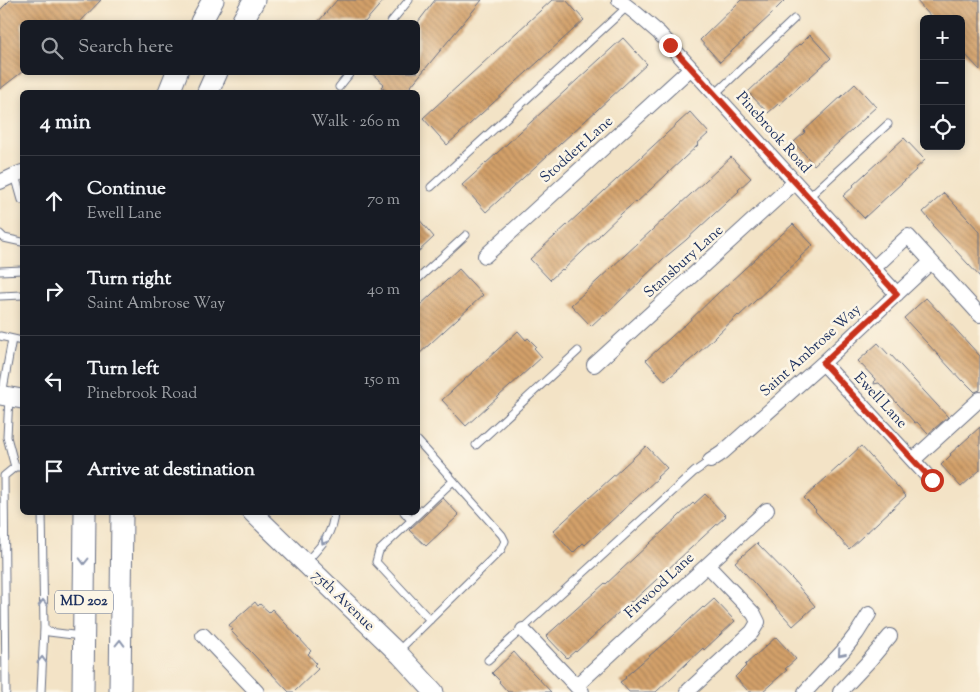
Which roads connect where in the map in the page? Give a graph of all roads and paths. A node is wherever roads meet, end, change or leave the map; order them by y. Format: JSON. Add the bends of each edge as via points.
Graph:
{"nodes":[{"id":1,"x":213,"y":0,"type":"edge"},
{"id":2,"x":254,"y":0,"type":"edge"},
{"id":3,"x":409,"y":0,"type":"edge"},
{"id":4,"x":623,"y":3,"type":"edge"},
{"id":5,"x":202,"y":20,"type":"edge"},
{"id":6,"x":243,"y":20,"type":"edge"},
{"id":7,"x":393,"y":20,"type":"edge"},
{"id":8,"x":794,"y":20,"type":"dead end"},
{"id":9,"x":691,"y":68,"type":"junction"},
{"id":10,"x":176,"y":75,"type":"edge"},
{"id":11,"x":216,"y":75,"type":"edge"},
{"id":12,"x":349,"y":75,"type":"edge"},
{"id":13,"x":339,"y":87,"type":"dead end"},
{"id":14,"x":170,"y":90,"type":"edge"},
{"id":15,"x":209,"y":90,"type":"edge"},
{"id":16,"x":715,"y":94,"type":"junction"},
{"id":17,"x":888,"y":124,"type":"dead end"},
{"id":18,"x":18,"y":174,"type":"edge"},
{"id":19,"x":0,"y":182,"type":"edge"},
{"id":20,"x":795,"y":182,"type":"junction"},
{"id":21,"x":20,"y":187,"type":"edge"},
{"id":22,"x":430,"y":187,"type":"dead end"},
{"id":23,"x":809,"y":197,"type":"junction"},
{"id":24,"x":0,"y":234,"type":"edge"},
{"id":25,"x":466,"y":235,"type":"dead end"},
{"id":26,"x":20,"y":242,"type":"edge"},
{"id":27,"x":485,"y":256,"type":"dead end"},
{"id":28,"x":931,"y":262,"type":"junction"},
{"id":29,"x":874,"y":268,"type":"junction"},
{"id":30,"x":20,"y":270,"type":"edge"},
{"id":31,"x":0,"y":271,"type":"edge"},
{"id":32,"x":420,"y":277,"type":"edge"},
{"id":33,"x":897,"y":294,"type":"junction"},
{"id":34,"x":20,"y":295,"type":"edge"},
{"id":35,"x":0,"y":296,"type":"edge"},
{"id":36,"x":980,"y":315,"type":"edge"},
{"id":37,"x":0,"y":336,"type":"edge"},
{"id":38,"x":12,"y":339,"type":"junction"},
{"id":39,"x":20,"y":341,"type":"edge"},
{"id":40,"x":578,"y":351,"type":"dead end"},
{"id":41,"x":823,"y":363,"type":"junction"},
{"id":42,"x":594,"y":365,"type":"dead end"},
{"id":43,"x":8,"y":396,"type":"edge"},
{"id":44,"x":980,"y":399,"type":"edge"},
{"id":45,"x":420,"y":443,"type":"edge"},
{"id":46,"x":476,"y":445,"type":"dead end"},
{"id":47,"x":913,"y":460,"type":"junction"},
{"id":48,"x":710,"y":461,"type":"joint"},
{"id":49,"x":19,"y":467,"type":"edge"},
{"id":50,"x":932,"y":480,"type":"dead end"},
{"id":51,"x":453,"y":481,"type":"junction"},
{"id":52,"x":2,"y":487,"type":"edge"},
{"id":53,"x":767,"y":510,"type":"dead end"},
{"id":54,"x":420,"y":512,"type":"edge"},
{"id":55,"x":42,"y":515,"type":"edge"},
{"id":56,"x":85,"y":515,"type":"edge"},
{"id":57,"x":122,"y":515,"type":"edge"},
{"id":58,"x":255,"y":515,"type":"edge"},
{"id":59,"x":333,"y":515,"type":"edge"},
{"id":60,"x":407,"y":515,"type":"edge"},
{"id":61,"x":417,"y":515,"type":"edge"},
{"id":62,"x":412,"y":520,"type":"junction"},
{"id":63,"x":304,"y":564,"type":"junction"},
{"id":64,"x":707,"y":565,"type":"junction"},
{"id":65,"x":870,"y":614,"type":"dead end"},
{"id":66,"x":430,"y":620,"type":"junction"},
{"id":67,"x":44,"y":628,"type":"junction"},
{"id":68,"x":522,"y":630,"type":"junction"},
{"id":69,"x":203,"y":635,"type":"dead end"},
{"id":70,"x":84,"y":636,"type":"junction"},
{"id":71,"x":890,"y":636,"type":"dead end"},
{"id":72,"x":397,"y":653,"type":"junction"},
{"id":73,"x":488,"y":660,"type":"dead end"},
{"id":74,"x":579,"y":689,"type":"edge"},
{"id":75,"x":6,"y":692,"type":"edge"},
{"id":76,"x":41,"y":692,"type":"edge"},
{"id":77,"x":83,"y":692,"type":"edge"},
{"id":78,"x":120,"y":692,"type":"edge"},
{"id":79,"x":257,"y":692,"type":"edge"},
{"id":80,"x":434,"y":692,"type":"edge"},
{"id":81,"x":687,"y":692,"type":"edge"},
{"id":82,"x":805,"y":692,"type":"edge"},
{"id":83,"x":840,"y":692,"type":"edge"}],
"edges":[{"from":1,"to":5,"type":"main road"},
{"from":2,"to":6,"type":"main road"},
{"from":3,"to":7,"type":"lane"},
{"from":4,"to":9,"type":"street","name":"Pinebrook Road"},
{"from":4,"to":22,"type":"lane"},
{"from":8,"to":16,"type":"lane"},
{"from":9,"to":16,"type":"street","name":"Pinebrook Road"},
{"from":9,"to":27,"type":"street","name":"Stoddert Lane"},
{"from":10,"to":14,"type":"main road"},
{"from":11,"to":15,"type":"main road"},
{"from":12,"to":13,"type":"lane"},
{"from":16,"to":20,"type":"street","name":"Pinebrook Road"},
{"from":17,"to":23,"type":"lane"},
{"from":18,"to":19,"type":"street"},
{"from":18,"to":21,"type":"lane"},
{"from":20,"to":23,"type":"street","name":"Pinebrook Road"},
{"from":20,"to":42,"type":"street","name":"Stansbury Lane"},
{"from":23,"to":29,"type":"street","name":"Pinebrook Road"},
{"from":24,"to":26,"type":"lane"},
{"from":25,"to":32,"type":"lane"},
{"from":28,"to":29,"type":"street","via":[[908,236]]},
{"from":28,"to":33,"type":"street","name":"Saint Ambrose Way"},
{"from":28,"to":36,"type":"street"},
{"from":29,"to":33,"type":"street","name":"Pinebrook Road"},
{"from":30,"to":31,"type":"lane"},
{"from":33,"to":41,"type":"street","name":"Saint Ambrose Way"},
{"from":34,"to":35,"type":"lane"},
{"from":37,"to":38,"type":"lane"},
{"from":38,"to":39,"type":"lane"},
{"from":38,"to":43,"type":"lane"},
{"from":40,"to":46,"type":"lane"},
{"from":41,"to":47,"type":"street","name":"Ewell Lane"},
{"from":41,"to":48,"type":"street","name":"Saint Ambrose Way"},
{"from":43,"to":49,"type":"lane","via":[[7,437]]},
{"from":44,"to":47,"type":"street"},
{"from":45,"to":51,"type":"lane"},
{"from":47,"to":50,"type":"street","name":"Ewell Lane"},
{"from":48,"to":68,"type":"lane","via":[[694,472]]},
{"from":49,"to":52,"type":"lane","via":[[4,476]]},
{"from":51,"to":54,"type":"lane"},
{"from":51,"to":66,"type":"lane","via":[[505,541],[501,550]]},
{"from":52,"to":75,"type":"lane"},
{"from":53,"to":64,"type":"street","name":"Firwood Lane"},
{"from":67,"to":55,"type":"lane","one_way":true},
{"from":56,"to":70,"type":"main road","number":"MD 202","one_way":true},
{"from":78,"to":57,"type":"main road","number":"MD 202","one_way":true},
{"from":58,"to":63,"type":"street","name":"75th Avenue"},
{"from":59,"to":63,"type":"lane","one_way":true,"via":[[325,543]]},
{"from":60,"to":62,"type":"lane"},
{"from":61,"to":62,"type":"lane"},
{"from":62,"to":66,"type":"lane","via":[[378,551],[376,562]]},
{"from":63,"to":72,"type":"street","name":"75th Avenue"},
{"from":64,"to":74,"type":"street","name":"Firwood Lane"},
{"from":64,"to":81,"type":"street","via":[[758,622],[752,632]]},
{"from":65,"to":82,"type":"street","one_way":true,"via":[[843,651]]},
{"from":66,"to":72,"type":"lane"},
{"from":67,"to":70,"type":"lane","via":[[49,632]]},
{"from":76,"to":67,"type":"lane","one_way":true},
{"from":68,"to":73,"type":"lane"},
{"from":68,"to":74,"type":"street"},
{"from":69,"to":79,"type":"street"},
{"from":70,"to":77,"type":"main road","number":"MD 202"},
{"from":71,"to":83,"type":"street"},
{"from":72,"to":80,"type":"street","name":"75th Avenue"}]}
